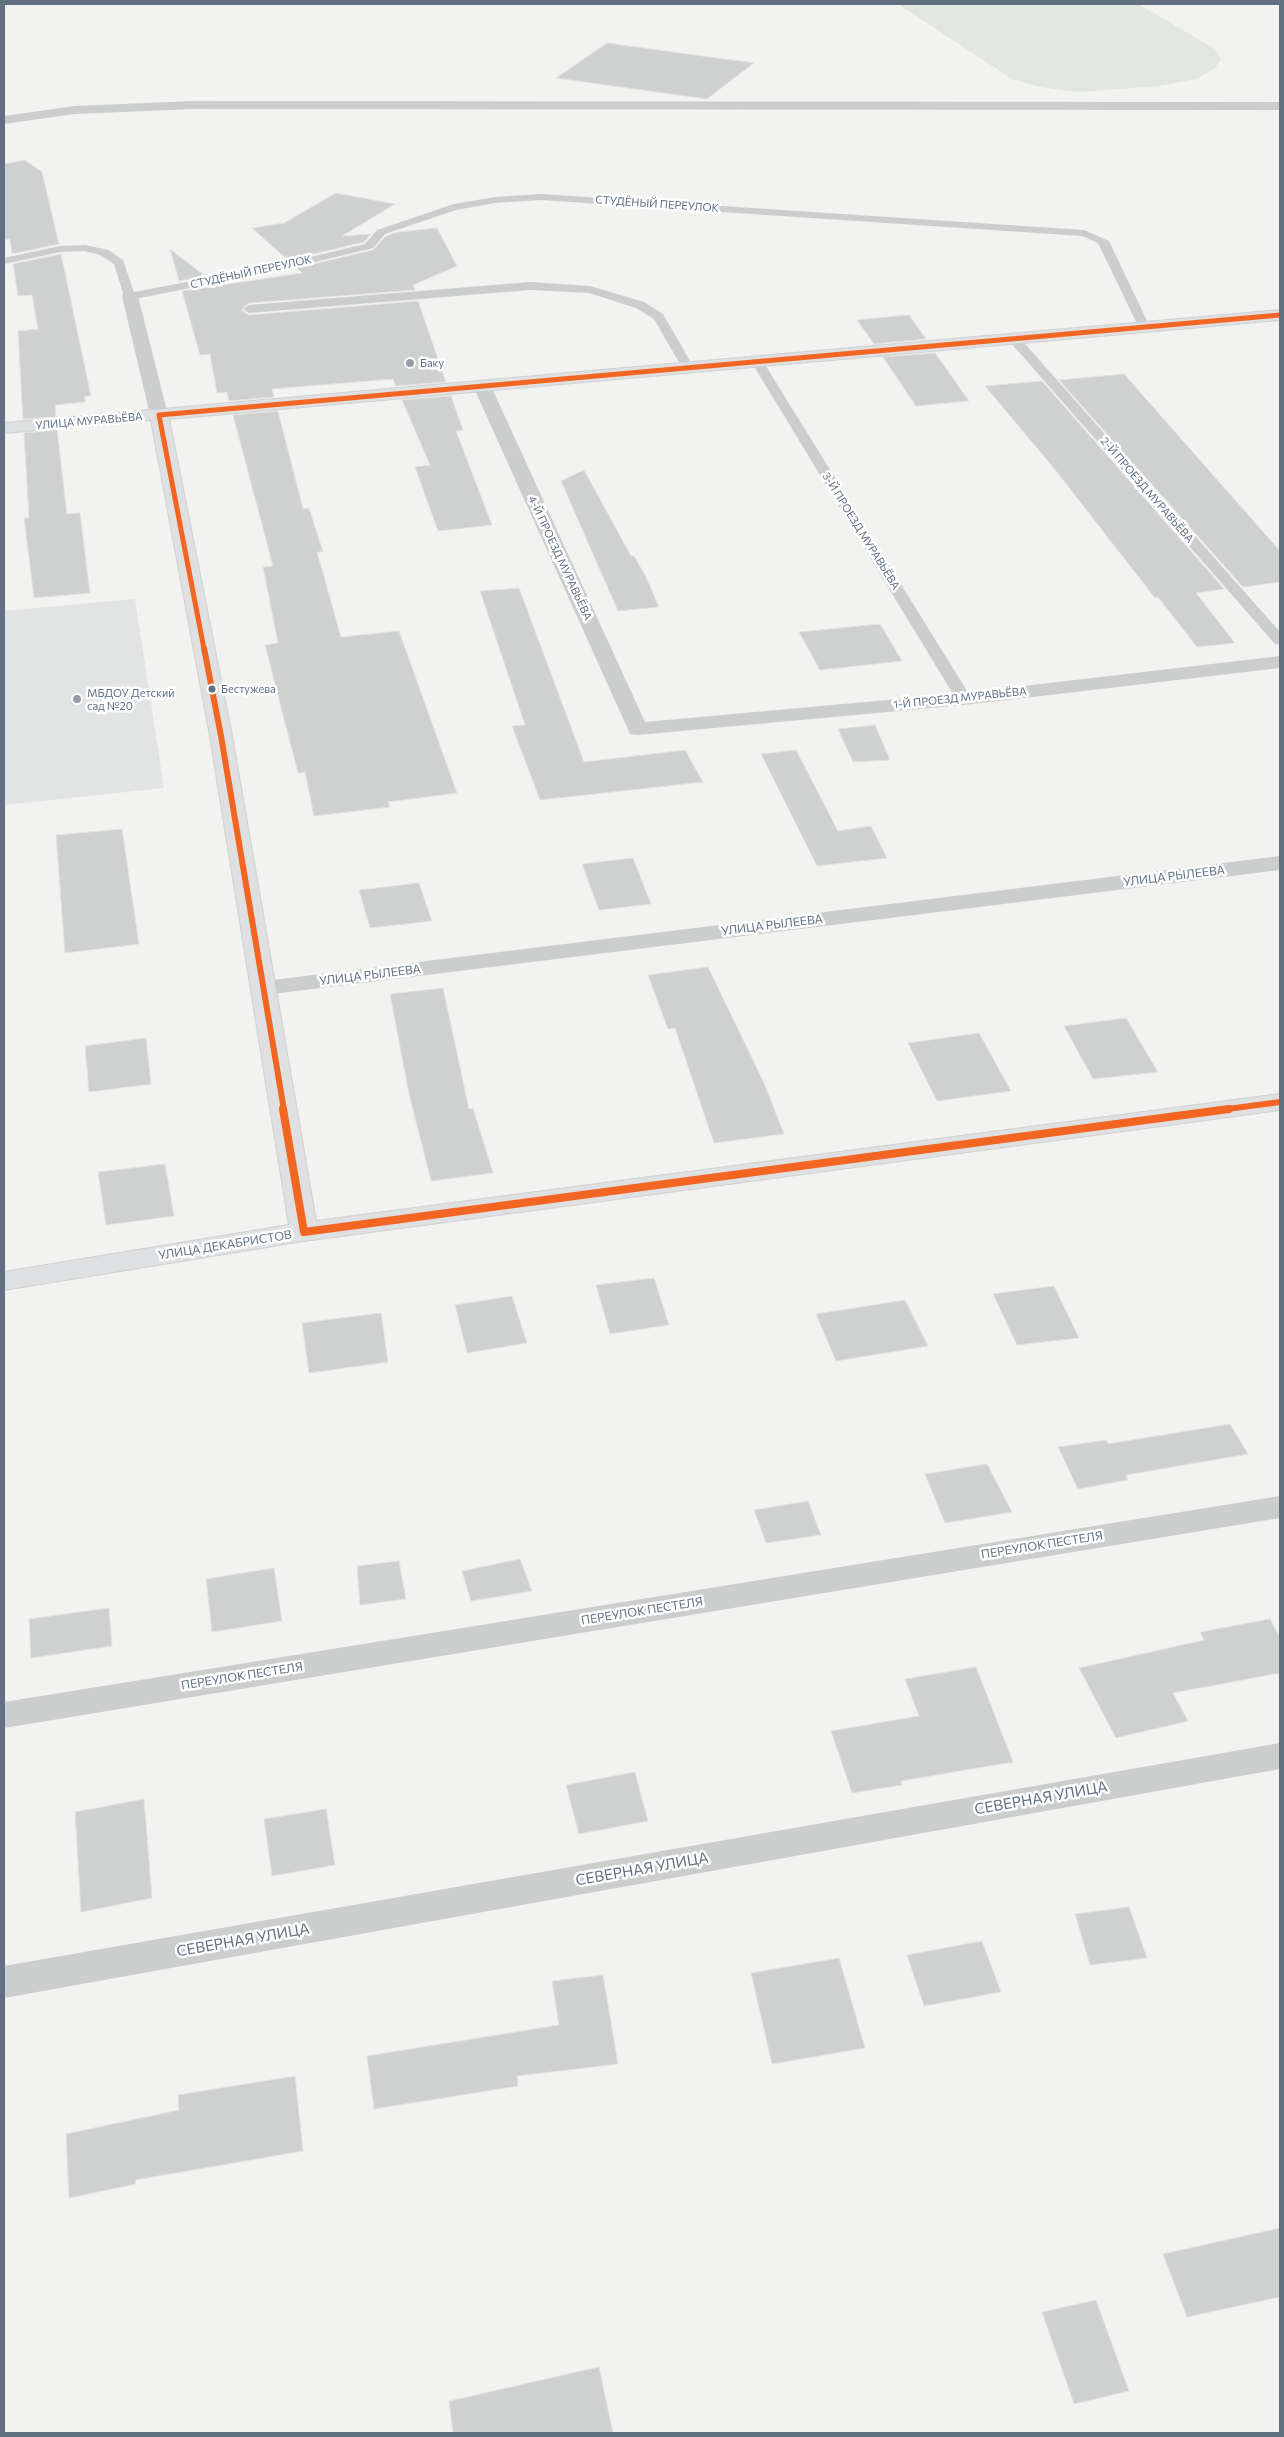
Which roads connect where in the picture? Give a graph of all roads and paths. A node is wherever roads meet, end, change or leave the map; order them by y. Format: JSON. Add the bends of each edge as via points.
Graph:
{"nodes":[{"id":1,"x":1280,"y":106,"type":"edge"},
{"id":2,"x":4,"y":120,"type":"edge"},
{"id":3,"x":4,"y":261,"type":"edge"},
{"id":4,"x":130,"y":296,"type":"junction"},
{"id":5,"x":249,"y":309,"type":"dead end"},
{"id":6,"x":1280,"y":315,"type":"edge"},
{"id":7,"x":1144,"y":327,"type":"junction"},
{"id":8,"x":1015,"y":340,"type":"junction"},
{"id":9,"x":758,"y":363,"type":"junction"},
{"id":10,"x":688,"y":368,"type":"junction"},
{"id":11,"x":482,"y":386,"type":"junction"},
{"id":12,"x":159,"y":415,"type":"junction"},
{"id":13,"x":4,"y":428,"type":"edge"},
{"id":14,"x":1280,"y":641,"type":"edge"},
{"id":15,"x":1280,"y":662,"type":"edge"},
{"id":16,"x":964,"y":699,"type":"junction"},
{"id":17,"x":638,"y":729,"type":"joint"},
{"id":18,"x":1280,"y":863,"type":"edge"},
{"id":19,"x":264,"y":988,"type":"junction"},
{"id":20,"x":1280,"y":1102,"type":"edge"},
{"id":21,"x":304,"y":1232,"type":"junction"},
{"id":22,"x":4,"y":1281,"type":"edge"},
{"id":23,"x":1280,"y":1506,"type":"edge"},
{"id":24,"x":4,"y":1715,"type":"edge"},
{"id":25,"x":1280,"y":1756,"type":"edge"},
{"id":26,"x":4,"y":1982,"type":"edge"}],
"edges":[{"from":1,"to":2,"type":"street","via":[[193,105],[75,110]]},
{"from":3,"to":4,"type":"lane","via":[[60,249],[85,248],[104,252],[119,262]]},
{"from":4,"to":7,"type":"lane","name":"СТУДЁНЫЙ ПЕРЕУЛОК","via":[[290,265],[368,246],[381,232],[454,207],[541,197],[1084,233],[1102,241]]},
{"from":4,"to":12,"type":"street"},
{"from":5,"to":10,"type":"lane","via":[[530,286],[590,290],[640,306],[659,317]]},
{"from":6,"to":7,"type":"street","name":"УЛИЦА МУРАВЬЁВА"},
{"from":7,"to":8,"type":"street","name":"УЛИЦА МУРАВЬЁВА"},
{"from":8,"to":9,"type":"street","name":"УЛИЦА МУРАВЬЁВА"},
{"from":8,"to":14,"type":"lane","name":"2-Й ПРОЕЗД МУРАВЬЁВА"},
{"from":9,"to":10,"type":"street","name":"УЛИЦА МУРАВЬЁВА"},
{"from":9,"to":16,"type":"lane","name":"3-Й ПРОЕЗД МУРАВЬЁВА"},
{"from":10,"to":11,"type":"street","name":"УЛИЦА МУРАВЬЁВА"},
{"from":11,"to":12,"type":"street","name":"УЛИЦА МУРАВЬЁВА"},
{"from":11,"to":17,"type":"street","name":"4-Й ПРОЕЗД МУРАВЬЁВА"},
{"from":12,"to":13,"type":"street","name":"УЛИЦА МУРАВЬЁВА"},
{"from":12,"to":19,"type":"street","via":[[221,736]]},
{"from":15,"to":16,"type":"street","name":"1-Й ПРОЕЗД МУРАВЬЁВА"},
{"from":16,"to":17,"type":"street","name":"1-Й ПРОЕЗД МУРАВЬЁВА"},
{"from":18,"to":19,"type":"street","name":"УЛИЦА РЫЛЕЕВА"},
{"from":19,"to":21,"type":"street"},
{"from":20,"to":21,"type":"street","name":"УЛИЦА ДЕКАБРИСТОВ"},
{"from":21,"to":22,"type":"street","name":"УЛИЦА ДЕКАБРИСТОВ"},
{"from":23,"to":24,"type":"street","name":"ПЕРЕУЛОК ПЕСТЕЛЯ"},
{"from":25,"to":26,"type":"street","name":"СЕВЕРНАЯ УЛИЦА"}]}
